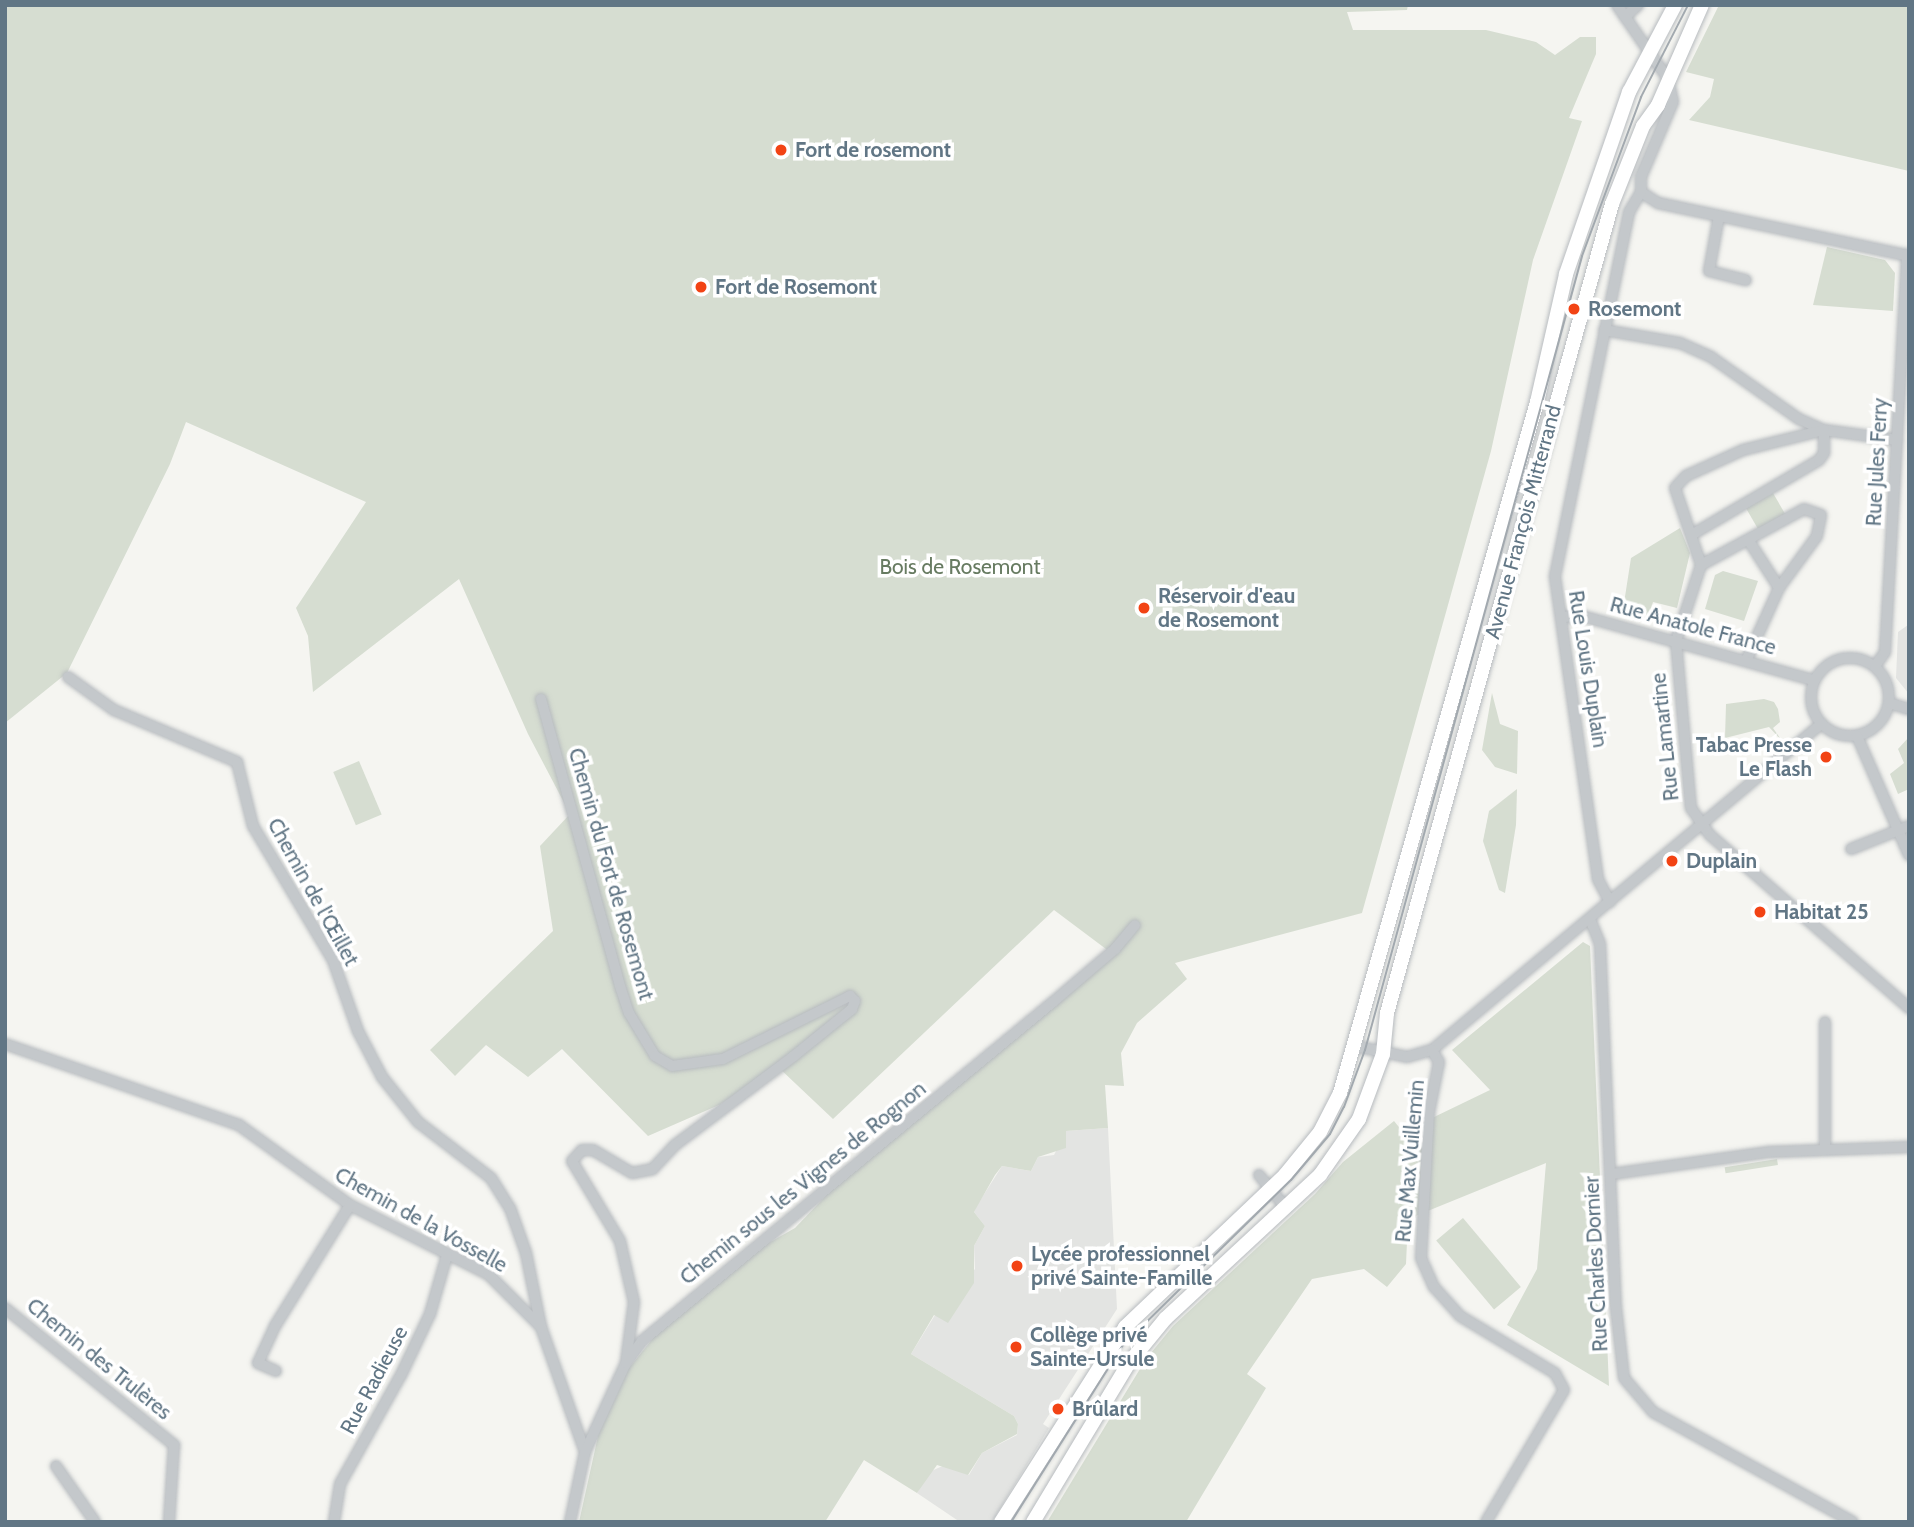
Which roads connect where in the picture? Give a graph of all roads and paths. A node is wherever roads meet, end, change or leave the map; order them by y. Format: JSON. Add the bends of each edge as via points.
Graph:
{"nodes":[{"id":1,"x":1617,"y":5,"type":"edge"},
{"id":2,"x":1638,"y":5,"type":"edge"},
{"id":3,"x":1675,"y":5,"type":"edge"},
{"id":4,"x":1702,"y":5,"type":"edge"},
{"id":5,"x":1625,"y":17,"type":"junction"},
{"id":6,"x":1650,"y":52,"type":"junction"},
{"id":7,"x":1668,"y":79,"type":"junction"},
{"id":8,"x":1642,"y":192,"type":"junction"},
{"id":9,"x":1719,"y":216,"type":"junction"},
{"id":10,"x":1908,"y":256,"type":"edge"},
{"id":11,"x":1746,"y":280,"type":"dead end"},
{"id":12,"x":1604,"y":330,"type":"junction"},
{"id":13,"x":1824,"y":430,"type":"junction"},
{"id":14,"x":1897,"y":440,"type":"junction"},
{"id":15,"x":1693,"y":534,"type":"junction"},
{"id":16,"x":1749,"y":541,"type":"junction"},
{"id":17,"x":1701,"y":565,"type":"junction"},
{"id":18,"x":1779,"y":588,"type":"junction"},
{"id":19,"x":1561,"y":617,"type":"junction"},
{"id":20,"x":1676,"y":641,"type":"junction"},
{"id":21,"x":1746,"y":661,"type":"junction"},
{"id":22,"x":1875,"y":666,"type":"junction"},
{"id":23,"x":68,"y":677,"type":"dead end"},
{"id":24,"x":1813,"y":680,"type":"junction"},
{"id":25,"x":541,"y":699,"type":"dead end"},
{"id":26,"x":1889,"y":703,"type":"junction"},
{"id":27,"x":1909,"y":709,"type":"edge"},
{"id":28,"x":1821,"y":724,"type":"junction"},
{"id":29,"x":1857,"y":736,"type":"junction"},
{"id":30,"x":1702,"y":826,"type":"junction"},
{"id":31,"x":1904,"y":828,"type":"edge"},
{"id":32,"x":1851,"y":849,"type":"dead end"},
{"id":33,"x":1909,"y":855,"type":"edge"},
{"id":34,"x":1610,"y":902,"type":"junction"},
{"id":35,"x":1590,"y":919,"type":"junction"},
{"id":36,"x":1135,"y":925,"type":"dead end"},
{"id":37,"x":1909,"y":1008,"type":"edge"},
{"id":38,"x":1825,"y":1022,"type":"dead end"},
{"id":39,"x":5,"y":1044,"type":"edge"},
{"id":40,"x":1355,"y":1046,"type":"junction"},
{"id":41,"x":1432,"y":1050,"type":"junction"},
{"id":42,"x":1383,"y":1054,"type":"junction"},
{"id":43,"x":1909,"y":1147,"type":"edge"},
{"id":44,"x":1825,"y":1150,"type":"junction"},
{"id":45,"x":1612,"y":1174,"type":"junction"},
{"id":46,"x":1259,"y":1175,"type":"dead end"},
{"id":47,"x":1269,"y":1190,"type":"junction"},
{"id":48,"x":350,"y":1205,"type":"junction"},
{"id":49,"x":1286,"y":1208,"type":"junction"},
{"id":50,"x":447,"y":1255,"type":"junction"},
{"id":51,"x":5,"y":1308,"type":"edge"},
{"id":52,"x":541,"y":1327,"type":"junction"},
{"id":53,"x":626,"y":1363,"type":"junction"},
{"id":54,"x":276,"y":1371,"type":"dead end"},
{"id":55,"x":585,"y":1452,"type":"junction"},
{"id":56,"x":56,"y":1466,"type":"dead end"},
{"id":57,"x":95,"y":1522,"type":"edge"},
{"id":58,"x":169,"y":1522,"type":"edge"},
{"id":59,"x":334,"y":1522,"type":"edge"},
{"id":60,"x":570,"y":1522,"type":"edge"},
{"id":61,"x":1001,"y":1522,"type":"edge"},
{"id":62,"x":1033,"y":1522,"type":"edge"},
{"id":63,"x":1486,"y":1522,"type":"edge"},
{"id":64,"x":1853,"y":1522,"type":"edge"}],
"edges":[{"from":1,"to":5,"type":"street"},
{"from":2,"to":5,"type":"street"},
{"from":3,"to":6,"type":"main road","name":"Avenue François Mitterrand"},
{"from":4,"to":7,"type":"main road","name":"Avenue François Mitterrand"},
{"from":5,"to":6,"type":"street"},
{"from":6,"to":7,"type":"street"},
{"from":6,"to":40,"type":"main road","name":"Avenue François Mitterrand","via":[[1629,92],[1614,148],[1566,274],[1536,402]]},
{"from":7,"to":8,"type":"street","name":"Rue Louis Duplain","via":[[1673,102],[1641,177]]},
{"from":7,"to":42,"type":"main road","name":"Avenue François Mitterrand","via":[[1629,160],[1602,238],[1387,1013]]},
{"from":8,"to":9,"type":"street","via":[[1658,203]]},
{"from":8,"to":12,"type":"street","name":"Rue Louis Duplain","via":[[1629,212]]},
{"from":9,"to":10,"type":"street"},
{"from":9,"to":11,"type":"street","via":[[1709,271]]},
{"from":10,"to":14,"type":"street","name":"Rue Jules Ferry"},
{"from":12,"to":13,"type":"street","via":[[1680,343],[1711,357],[1799,419]]},
{"from":12,"to":19,"type":"street","name":"Rue Louis Duplain","via":[[1555,576]]},
{"from":13,"to":14,"type":"street"},
{"from":13,"to":15,"type":"street","via":[[1824,453],[1819,460]]},
{"from":13,"to":15,"type":"street","via":[[1767,441],[1686,476],[1675,495]]},
{"from":14,"to":22,"type":"street","name":"Rue Jules Ferry","via":[[1885,652]]},
{"from":15,"to":17,"type":"street"},
{"from":16,"to":17,"type":"street"},
{"from":16,"to":18,"type":"street"},
{"from":16,"to":18,"type":"street","via":[[1804,509],[1821,515],[1812,545]]},
{"from":17,"to":20,"type":"street"},
{"from":18,"to":21,"type":"street"},
{"from":19,"to":20,"type":"street","name":"Rue Anatole France","via":[[1582,616]]},
{"from":19,"to":34,"type":"street","name":"Rue Louis Duplain","via":[[1598,879]]},
{"from":20,"to":21,"type":"street","name":"Rue Anatole France"},
{"from":20,"to":30,"type":"street","name":"Rue Lamartine","via":[[1691,808]]},
{"from":21,"to":24,"type":"street","name":"Rue Anatole France"},
{"from":22,"to":24,"type":"street","via":[[1861,659],[1838,659]]},
{"from":22,"to":26,"type":"street","via":[[1887,683]]},
{"from":23,"to":52,"type":"street","name":"Chemin de l'Œillet","via":[[114,710],[237,762],[253,826],[333,960],[382,1077],[418,1122],[491,1178],[510,1208],[526,1253]]},
{"from":24,"to":28,"type":"street","via":[[1810,702]]},
{"from":25,"to":53,"type":"street","name":"Chemin du Fort de Rosemont","via":[[621,989],[654,1056],[672,1066],[723,1059],[850,996],[855,1000],[832,1026],[675,1145],[653,1170],[632,1172],[593,1150],[582,1150],[572,1161],[620,1241],[634,1302]]},
{"from":26,"to":27,"type":"street"},
{"from":26,"to":29,"type":"street","via":[[1878,724]]},
{"from":28,"to":29,"type":"street","via":[[1838,735]]},
{"from":28,"to":30,"type":"street"},
{"from":29,"to":31,"type":"street"},
{"from":30,"to":34,"type":"street"},
{"from":30,"to":37,"type":"street"},
{"from":31,"to":32,"type":"street"},
{"from":31,"to":33,"type":"street"},
{"from":34,"to":35,"type":"street"},
{"from":35,"to":41,"type":"street"},
{"from":35,"to":45,"type":"street","name":"Rue Charles Dornier","via":[[1600,944]]},
{"from":36,"to":53,"type":"street","name":"Chemin sous les Vignes de Rognon","via":[[1115,949],[839,1176],[796,1218],[654,1329]]},
{"from":38,"to":44,"type":"street"},
{"from":39,"to":48,"type":"street","name":"Chemin de la Vosselle","via":[[239,1125]]},
{"from":40,"to":42,"type":"street"},
{"from":40,"to":47,"type":"main road","name":"Avenue François Mitterrand","via":[[1331,1114],[1295,1164]]},
{"from":41,"to":42,"type":"street","via":[[1408,1057]]},
{"from":41,"to":63,"type":"street","name":"Rue Max Vuillemin","via":[[1439,1062],[1429,1112],[1429,1154],[1418,1235],[1421,1258],[1434,1287],[1460,1316],[1555,1373],[1564,1390]]},
{"from":42,"to":49,"type":"main road","name":"Avenue François Mitterrand","via":[[1359,1119],[1343,1146]]},
{"from":43,"to":44,"type":"street"},
{"from":44,"to":45,"type":"street","via":[[1769,1152]]},
{"from":45,"to":64,"type":"street","name":"Rue Charles Dornier","via":[[1618,1345],[1629,1387],[1653,1412]]},
{"from":46,"to":47,"type":"street"},
{"from":47,"to":49,"type":"street"},
{"from":47,"to":61,"type":"main road","name":"Avenue François Mitterrand","via":[[1125,1327]]},
{"from":48,"to":50,"type":"street","name":"Chemin de la Vosselle"},
{"from":48,"to":54,"type":"street","via":[[275,1326],[258,1363]]},
{"from":49,"to":62,"type":"main road","name":"Avenue François Mitterrand","via":[[1166,1318],[1129,1363]]},
{"from":50,"to":52,"type":"street","name":"Chemin de la Vosselle","via":[[488,1274]]},
{"from":50,"to":59,"type":"street","name":"Rue Radieuse","via":[[419,1338],[340,1484]]},
{"from":51,"to":58,"type":"street","name":"Chemin des Trulères","via":[[174,1445]]},
{"from":52,"to":55,"type":"street","name":"Chemin de l'Œillet"},
{"from":53,"to":55,"type":"street","name":"Chemin sous les Vignes de Rognon"},
{"from":55,"to":60,"type":"street","name":"Chemin sous les Vignes de Rognon"},
{"from":56,"to":57,"type":"street"}]}
